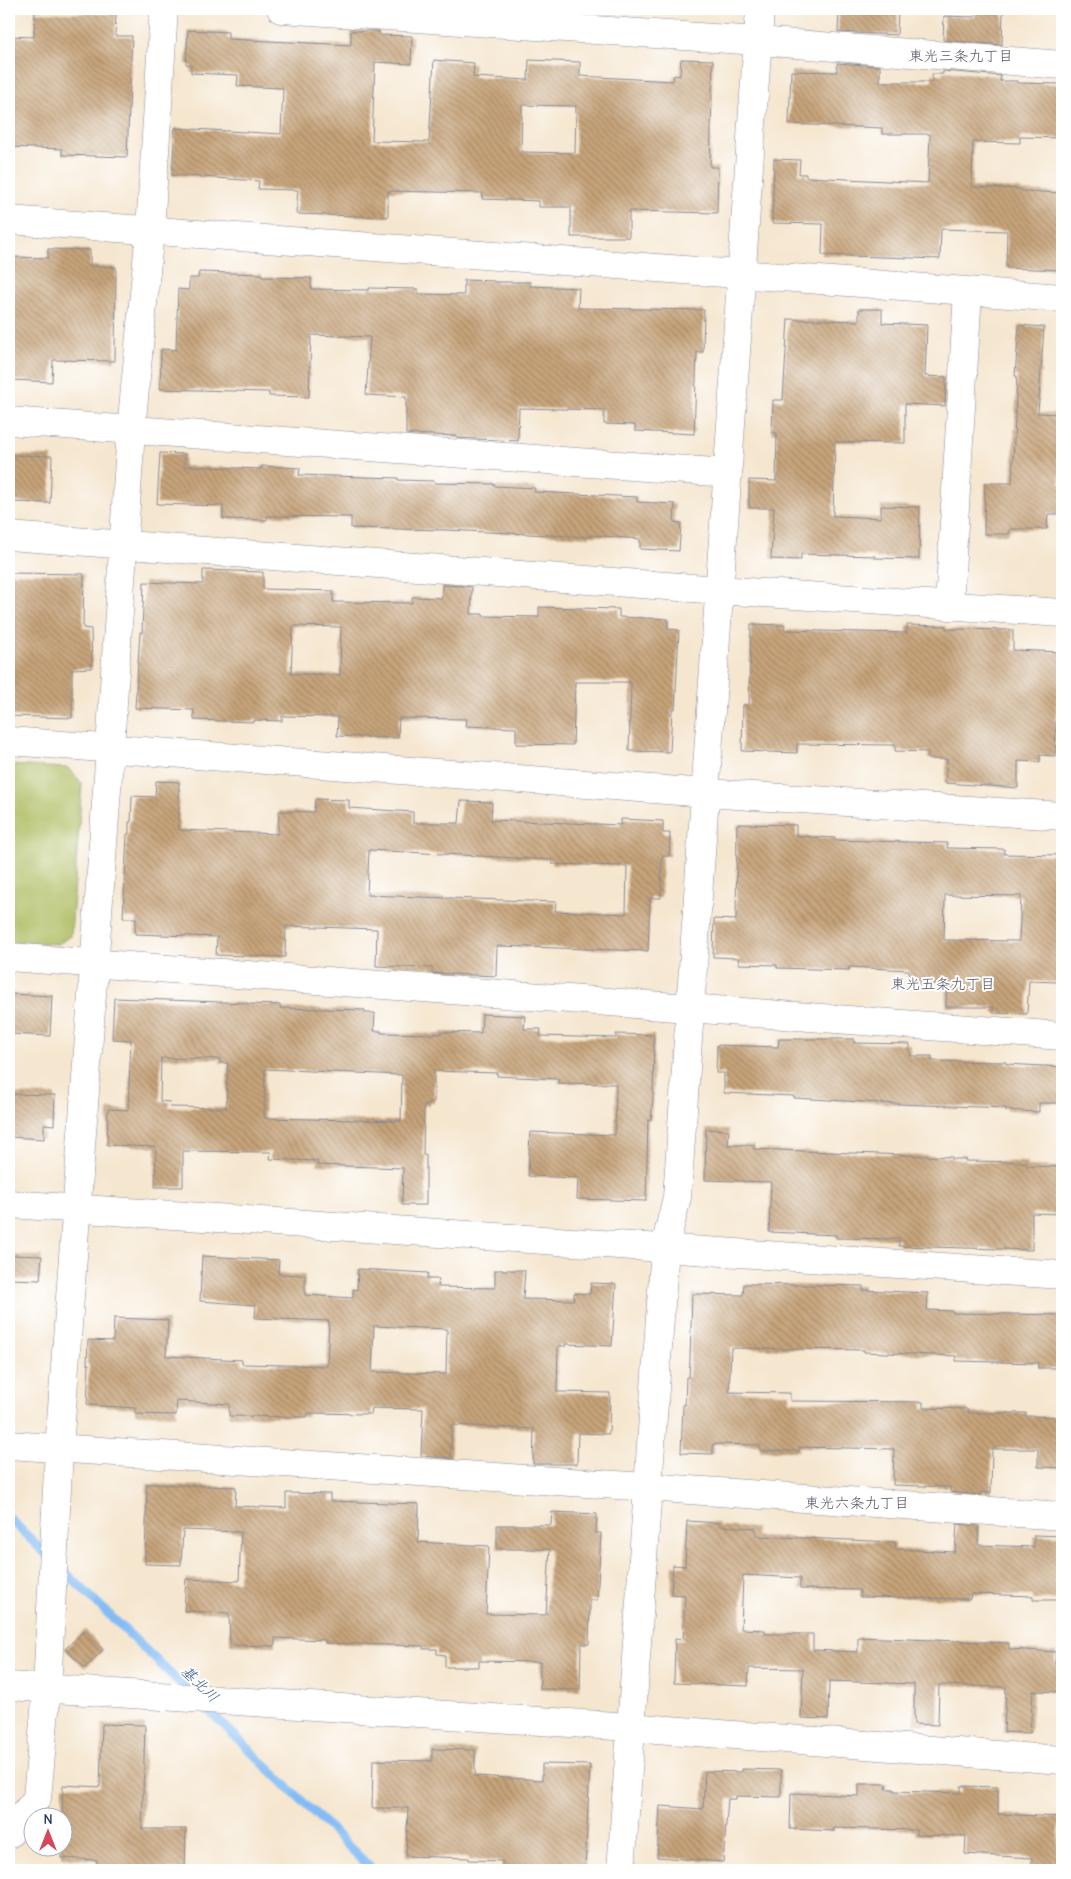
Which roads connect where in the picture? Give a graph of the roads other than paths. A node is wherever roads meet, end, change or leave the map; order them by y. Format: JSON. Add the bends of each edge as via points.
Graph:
{"nodes":[{"id":1,"x":164,"y":9,"type":"edge"},
{"id":2,"x":281,"y":9,"type":"edge"},
{"id":3,"x":760,"y":9,"type":"edge"},
{"id":4,"x":758,"y":41,"type":"junction"},
{"id":5,"x":1062,"y":65,"type":"edge"},
{"id":6,"x":9,"y":220,"type":"edge"},
{"id":7,"x":150,"y":230,"type":"junction"},
{"id":8,"x":741,"y":274,"type":"junction"},
{"id":9,"x":968,"y":292,"type":"junction"},
{"id":10,"x":1062,"y":298,"type":"edge"},
{"id":11,"x":9,"y":421,"type":"edge"},
{"id":12,"x":132,"y":430,"type":"junction"},
{"id":13,"x":728,"y":473,"type":"junction"},
{"id":14,"x":9,"y":536,"type":"edge"},
{"id":15,"x":124,"y":544,"type":"junction"},
{"id":16,"x":719,"y":590,"type":"junction"},
{"id":17,"x":949,"y":606,"type":"junction"},
{"id":18,"x":1062,"y":613,"type":"edge"},
{"id":19,"x":9,"y":741,"type":"edge"},
{"id":20,"x":110,"y":748,"type":"junction"},
{"id":21,"x":706,"y":793,"type":"junction"},
{"id":22,"x":1062,"y":816,"type":"edge"},
{"id":23,"x":9,"y":957,"type":"edge"},
{"id":24,"x":94,"y":964,"type":"junction"},
{"id":25,"x":689,"y":1007,"type":"junction"},
{"id":26,"x":1062,"y":1036,"type":"edge"},
{"id":27,"x":9,"y":1204,"type":"edge"},
{"id":28,"x":77,"y":1209,"type":"junction"},
{"id":29,"x":666,"y":1248,"type":"junction"},
{"id":30,"x":1062,"y":1276,"type":"edge"},
{"id":31,"x":9,"y":1446,"type":"edge"},
{"id":32,"x":59,"y":1449,"type":"junction"},
{"id":33,"x":647,"y":1487,"type":"junction"},
{"id":34,"x":1062,"y":1516,"type":"edge"},
{"id":35,"x":9,"y":1686,"type":"edge"},
{"id":36,"x":47,"y":1689,"type":"junction"},
{"id":37,"x":630,"y":1727,"type":"junction"},
{"id":38,"x":1062,"y":1760,"type":"edge"},
{"id":39,"x":9,"y":1834,"type":"edge"},
{"id":40,"x":621,"y":1870,"type":"edge"}],
"edges":[{"from":1,"to":7,"type":"street"},
{"from":2,"to":4,"type":"street"},
{"from":3,"to":4,"type":"street"},
{"from":4,"to":5,"type":"street"},
{"from":4,"to":8,"type":"street"},
{"from":6,"to":7,"type":"street"},
{"from":7,"to":8,"type":"street"},
{"from":7,"to":12,"type":"street"},
{"from":8,"to":9,"type":"street"},
{"from":8,"to":13,"type":"street"},
{"from":9,"to":10,"type":"street"},
{"from":9,"to":17,"type":"street"},
{"from":11,"to":12,"type":"street"},
{"from":12,"to":13,"type":"street"},
{"from":12,"to":15,"type":"street"},
{"from":13,"to":16,"type":"street"},
{"from":14,"to":15,"type":"street"},
{"from":15,"to":16,"type":"street"},
{"from":15,"to":20,"type":"street"},
{"from":16,"to":17,"type":"street"},
{"from":16,"to":21,"type":"street"},
{"from":17,"to":18,"type":"street"},
{"from":19,"to":20,"type":"street"},
{"from":20,"to":21,"type":"street"},
{"from":20,"to":24,"type":"street"},
{"from":21,"to":22,"type":"street"},
{"from":21,"to":25,"type":"street"},
{"from":23,"to":24,"type":"street"},
{"from":24,"to":25,"type":"street"},
{"from":24,"to":28,"type":"street"},
{"from":25,"to":26,"type":"street"},
{"from":25,"to":29,"type":"street","via":[[677,1198]]},
{"from":27,"to":28,"type":"street"},
{"from":28,"to":29,"type":"street"},
{"from":28,"to":32,"type":"street"},
{"from":29,"to":30,"type":"street"},
{"from":29,"to":33,"type":"street"},
{"from":31,"to":32,"type":"street"},
{"from":32,"to":33,"type":"street"},
{"from":32,"to":36,"type":"street"},
{"from":33,"to":34,"type":"street"},
{"from":33,"to":37,"type":"street"},
{"from":35,"to":36,"type":"street"},
{"from":36,"to":37,"type":"street"},
{"from":36,"to":39,"type":"street","via":[[37,1798]]},
{"from":37,"to":38,"type":"street"},
{"from":37,"to":40,"type":"street"}]}
